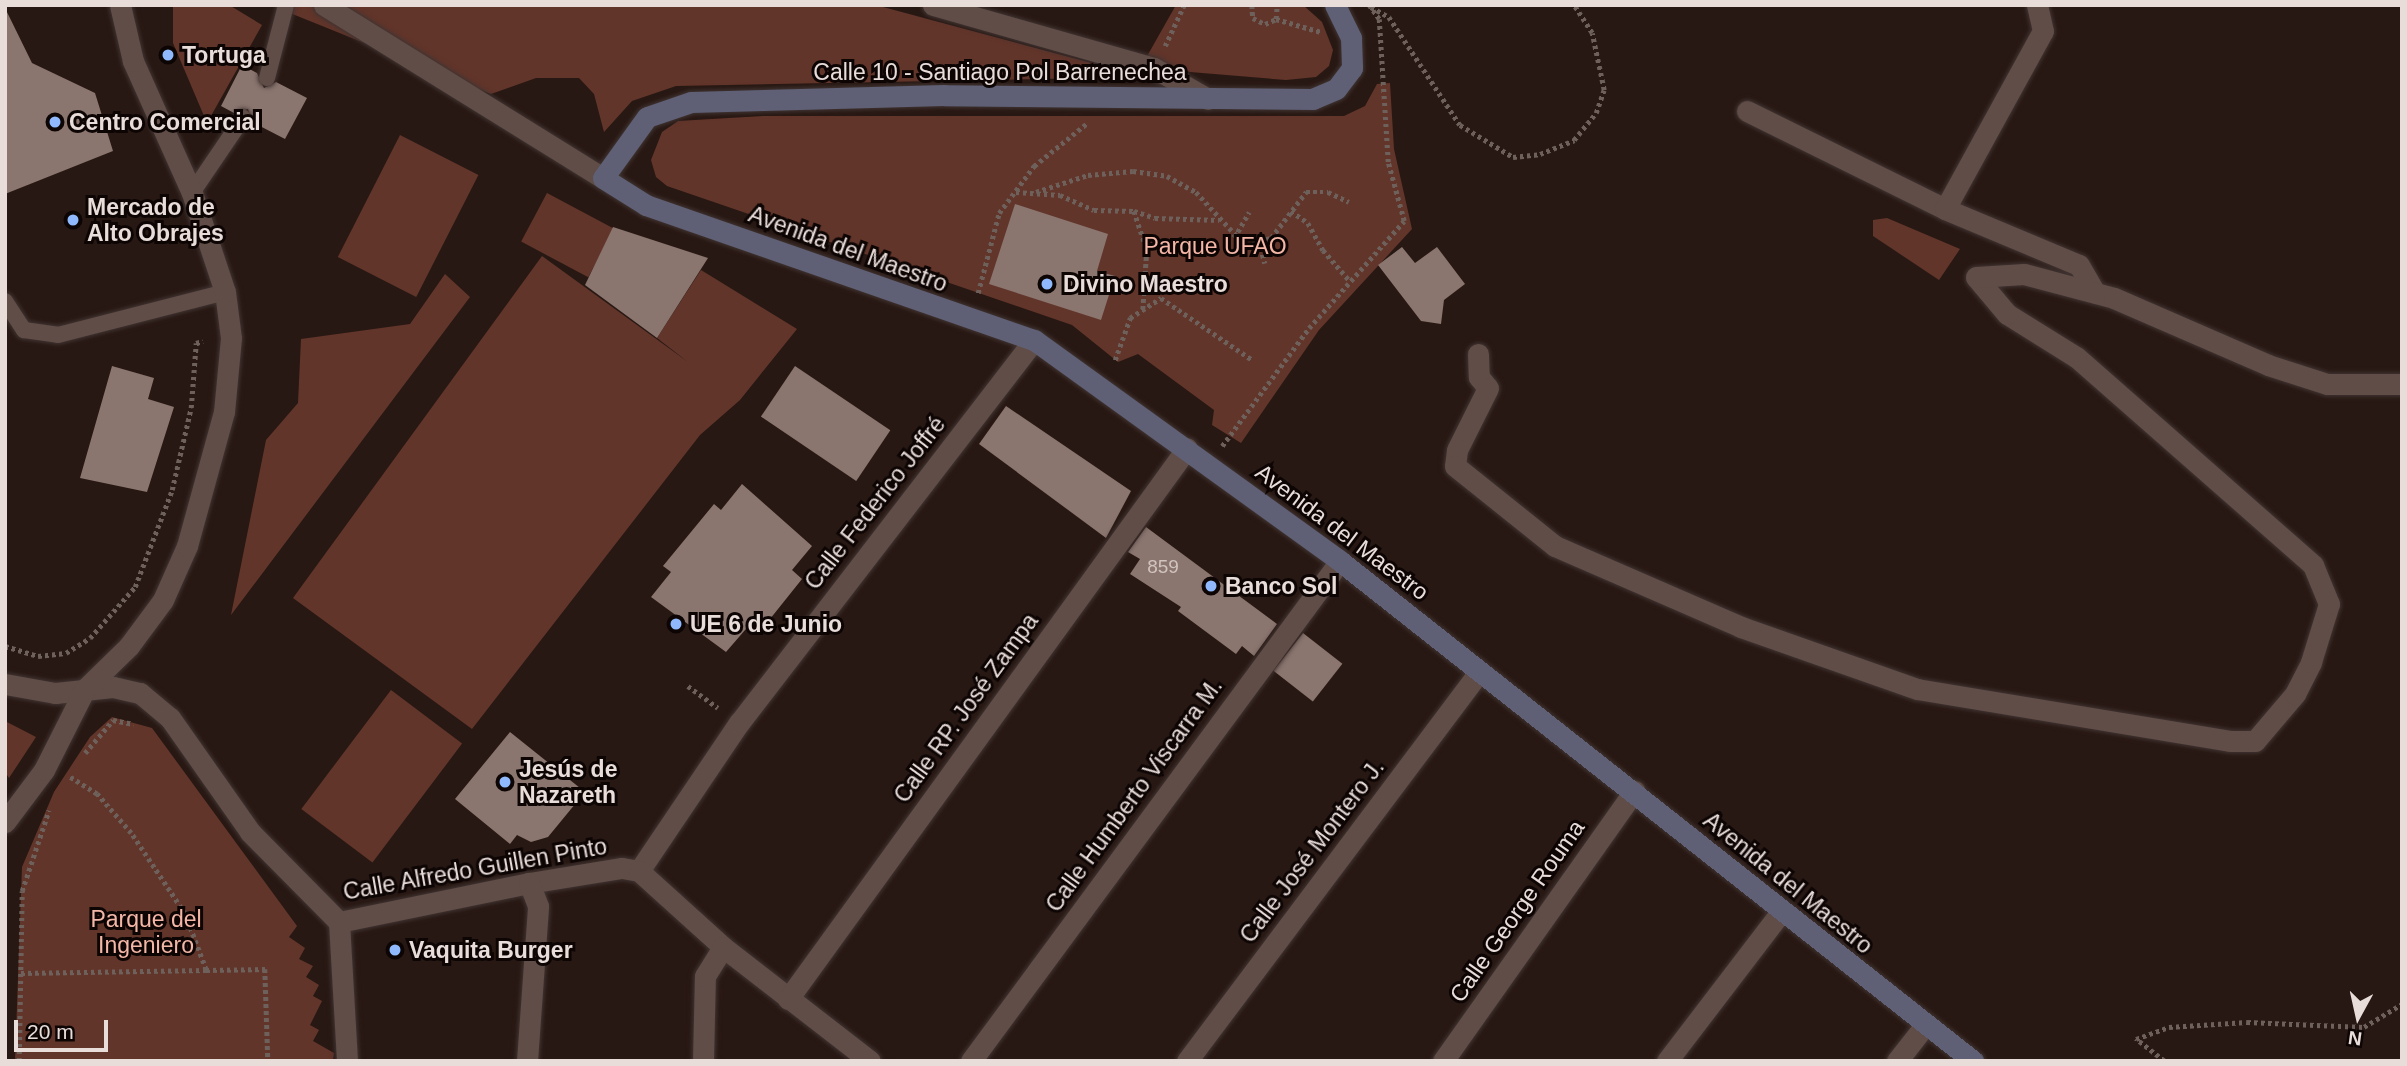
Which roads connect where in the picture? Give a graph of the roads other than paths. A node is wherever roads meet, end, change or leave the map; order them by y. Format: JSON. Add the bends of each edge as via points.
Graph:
{"nodes":[{"id":1,"x":120,"y":5,"type":"edge"},
{"id":2,"x":286,"y":5,"type":"edge"},
{"id":3,"x":324,"y":5,"type":"edge"},
{"id":4,"x":933,"y":5,"type":"edge"},
{"id":5,"x":1335,"y":5,"type":"edge"},
{"id":6,"x":2036,"y":5,"type":"edge"},
{"id":7,"x":267,"y":78,"type":"dead end"},
{"id":8,"x":1208,"y":99,"type":"junction"},
{"id":9,"x":1747,"y":111,"type":"dead end"},
{"id":10,"x":243,"y":118,"type":"dead end"},
{"id":11,"x":603,"y":178,"type":"junction"},
{"id":12,"x":192,"y":193,"type":"junction"},
{"id":13,"x":1945,"y":209,"type":"junction"},
{"id":14,"x":225,"y":292,"type":"junction"},
{"id":15,"x":2095,"y":293,"type":"junction"},
{"id":16,"x":5,"y":301,"type":"edge"},
{"id":17,"x":1034,"y":340,"type":"junction"},
{"id":18,"x":1478,"y":354,"type":"dead end"},
{"id":19,"x":2402,"y":384,"type":"edge"},
{"id":20,"x":1187,"y":447,"type":"junction"},
{"id":21,"x":1340,"y":561,"type":"junction"},
{"id":22,"x":1479,"y":672,"type":"junction"},
{"id":23,"x":5,"y":684,"type":"edge"},
{"id":24,"x":85,"y":689,"type":"junction"},
{"id":25,"x":1634,"y":791,"type":"junction"},
{"id":26,"x":5,"y":822,"type":"edge"},
{"id":27,"x":639,"y":871,"type":"junction"},
{"id":28,"x":528,"y":883,"type":"junction"},
{"id":29,"x":1780,"y":913,"type":"junction"},
{"id":30,"x":339,"y":922,"type":"junction"},
{"id":31,"x":723,"y":947,"type":"junction"},
{"id":32,"x":788,"y":999,"type":"junction"},
{"id":33,"x":1926,"y":1024,"type":"junction"},
{"id":34,"x":346,"y":1061,"type":"edge"},
{"id":35,"x":527,"y":1061,"type":"edge"},
{"id":36,"x":703,"y":1061,"type":"edge"},
{"id":37,"x":870,"y":1061,"type":"edge"},
{"id":38,"x":971,"y":1061,"type":"edge"},
{"id":39,"x":1187,"y":1061,"type":"edge"},
{"id":40,"x":1443,"y":1061,"type":"edge"},
{"id":41,"x":1667,"y":1061,"type":"edge"},
{"id":42,"x":1896,"y":1061,"type":"edge"},
{"id":43,"x":1973,"y":1061,"type":"edge"}],
"edges":[{"from":1,"to":12,"type":"street","via":[[132,61]]},
{"from":2,"to":7,"type":"lane"},
{"from":3,"to":11,"type":"street"},
{"from":4,"to":8,"type":"street","via":[[1154,68]]},
{"from":5,"to":8,"type":"main road","name":"Calle 10 - Santiago Pol Barrenechea","via":[[1351,38],[1352,68],[1336,89],[1313,99]]},
{"from":6,"to":13,"type":"street","via":[[2043,31]]},
{"from":8,"to":11,"type":"main road","name":"Calle 10 - Santiago Pol Barrenechea","via":[[691,102],[647,117]]},
{"from":9,"to":13,"type":"street"},
{"from":10,"to":12,"type":"lane"},
{"from":11,"to":17,"type":"main road","name":"Avenida del Maestro","via":[[646,205]]},
{"from":12,"to":14,"type":"street"},
{"from":13,"to":15,"type":"street","via":[[2079,265]]},
{"from":14,"to":16,"type":"lane","via":[[58,335],[24,330]]},
{"from":14,"to":24,"type":"street","via":[[231,338],[224,412],[187,546],[163,600],[129,646]]},
{"from":15,"to":18,"type":"street","via":[[2024,274],[1976,276],[2007,314],[2076,357],[2313,565],[2329,604],[2322,633],[2295,694],[2255,741],[2230,741],[1917,689],[1741,627],[1555,546],[1455,466],[1457,450],[1488,388],[1479,377]]},
{"from":15,"to":19,"type":"street","via":[[2326,384]]},
{"from":17,"to":20,"type":"main road","name":"Avenida del Maestro"},
{"from":17,"to":27,"type":"street","name":"Calle Federico Joffré","via":[[739,723]]},
{"from":20,"to":21,"type":"main road","name":"Avenida del Maestro"},
{"from":20,"to":32,"type":"street","name":"Calle RP. José Zampa"},
{"from":21,"to":22,"type":"main road","name":"Avenida del Maestro"},
{"from":21,"to":38,"type":"street","name":"Calle Humberto Viscarra M."},
{"from":22,"to":25,"type":"main road","name":"Avenida del Maestro"},
{"from":22,"to":39,"type":"street","name":"Calle José Montero J."},
{"from":23,"to":24,"type":"street","name":"Calle Alfredo Guillen Pinto","via":[[55,693]]},
{"from":24,"to":26,"type":"street","via":[[44,770]]},
{"from":24,"to":30,"type":"street","name":"Calle Alfredo Guillen Pinto","via":[[140,693],[158,707],[250,832]]},
{"from":25,"to":29,"type":"main road","name":"Avenida del Maestro"},
{"from":25,"to":40,"type":"street","name":"Calle George Rouma"},
{"from":27,"to":28,"type":"street","name":"Calle Alfredo Guillen Pinto","via":[[622,869]]},
{"from":27,"to":31,"type":"street","name":"Calle Alfredo Guillen Pinto"},
{"from":28,"to":30,"type":"street","name":"Calle Alfredo Guillen Pinto"},
{"from":28,"to":35,"type":"street","via":[[538,906]]},
{"from":29,"to":33,"type":"main road","name":"Avenida del Maestro"},
{"from":29,"to":41,"type":"street"},
{"from":30,"to":34,"type":"street"},
{"from":31,"to":32,"type":"street","name":"Calle Alfredo Guillen Pinto"},
{"from":31,"to":36,"type":"street","via":[[705,976]]},
{"from":32,"to":37,"type":"street","name":"Calle Alfredo Guillen Pinto"},
{"from":33,"to":42,"type":"street"},
{"from":33,"to":43,"type":"main road","name":"Avenida del Maestro"}]}
